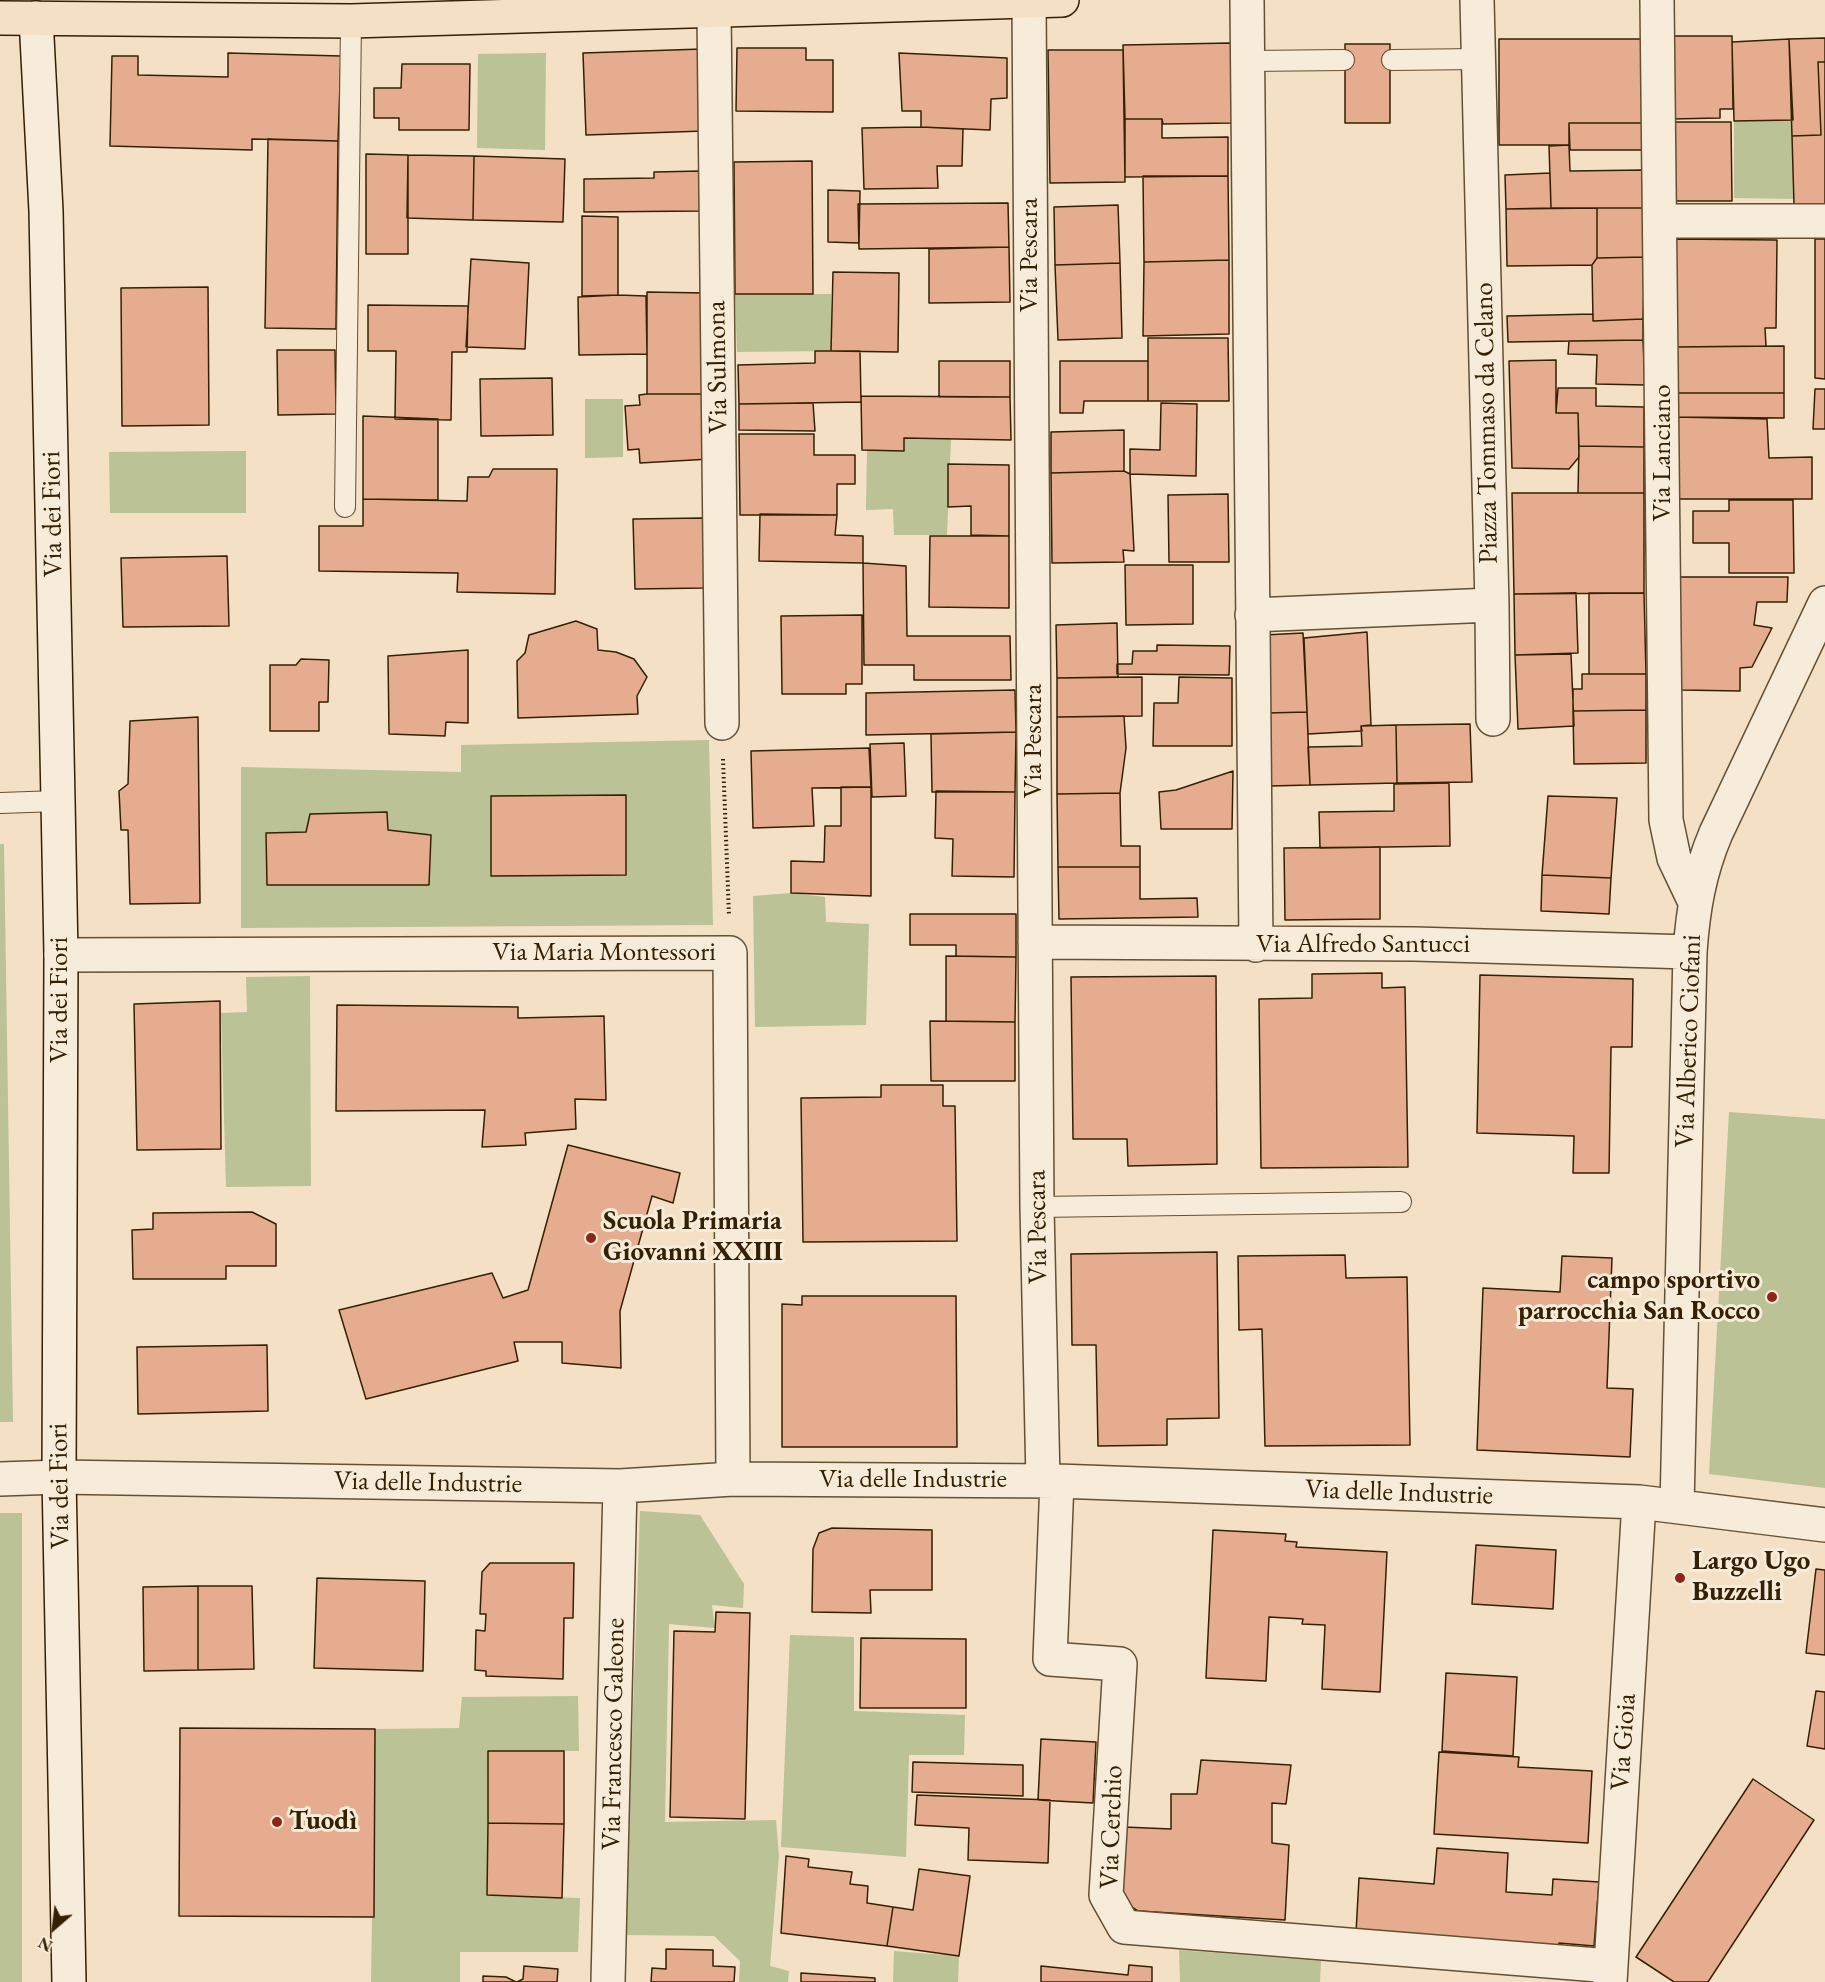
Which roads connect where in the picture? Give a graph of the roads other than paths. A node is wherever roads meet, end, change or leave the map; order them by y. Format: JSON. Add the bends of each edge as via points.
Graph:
{"nodes":[{"id":1,"x":1062,"y":0,"type":"edge"},
{"id":2,"x":1247,"y":0,"type":"edge"},
{"id":3,"x":1477,"y":0,"type":"edge"},
{"id":4,"x":1657,"y":0,"type":"edge"},
{"id":5,"x":1029,"y":1,"type":"edge"},
{"id":6,"x":921,"y":2,"type":"edge"},
{"id":7,"x":673,"y":6,"type":"edge"},
{"id":8,"x":290,"y":10,"type":"edge"},
{"id":9,"x":714,"y":12,"type":"junction"},
{"id":10,"x":0,"y":18,"type":"edge"},
{"id":11,"x":36,"y":18,"type":"junction"},
{"id":12,"x":351,"y":21,"type":"junction"},
{"id":13,"x":1478,"y":59,"type":"junction"},
{"id":14,"x":1344,"y":60,"type":"dead end"},
{"id":15,"x":1392,"y":60,"type":"dead end"},
{"id":16,"x":1248,"y":61,"type":"junction"},
{"id":17,"x":1661,"y":221,"type":"junction"},
{"id":18,"x":1825,"y":221,"type":"edge"},
{"id":19,"x":345,"y":507,"type":"dead end"},
{"id":20,"x":1825,"y":603,"type":"edge"},
{"id":21,"x":1492,"y":605,"type":"junction"},
{"id":22,"x":1252,"y":615,"type":"junction"},
{"id":23,"x":1493,"y":719,"type":"dead end"},
{"id":24,"x":722,"y":723,"type":"road end"},
{"id":25,"x":58,"y":801,"type":"junction"},
{"id":26,"x":0,"y":803,"type":"edge"},
{"id":27,"x":1694,"y":900,"type":"junction"},
{"id":28,"x":1035,"y":942,"type":"junction"},
{"id":29,"x":1256,"y":945,"type":"junction"},
{"id":30,"x":1690,"y":952,"type":"junction"},
{"id":31,"x":61,"y":954,"type":"junction"},
{"id":32,"x":1401,"y":1202,"type":"dead end"},
{"id":33,"x":1037,"y":1207,"type":"junction"},
{"id":34,"x":59,"y":1477,"type":"junction"},
{"id":35,"x":0,"y":1479,"type":"edge"},
{"id":36,"x":733,"y":1479,"type":"junction"},
{"id":37,"x":1050,"y":1481,"type":"junction"},
{"id":38,"x":620,"y":1486,"type":"junction"},
{"id":39,"x":1639,"y":1502,"type":"junction"},
{"id":40,"x":1677,"y":1506,"type":"junction"},
{"id":41,"x":1825,"y":1525,"type":"edge"},
{"id":42,"x":1610,"y":1974,"type":"edge"},
{"id":43,"x":69,"y":1982,"type":"edge"},
{"id":44,"x":608,"y":1982,"type":"edge"}],
"edges":[{"from":1,"to":5,"type":"main road"},
{"from":2,"to":16,"type":"street"},
{"from":3,"to":13,"type":"street","name":"Piazza Tommaso da Celano"},
{"from":4,"to":17,"type":"street","name":"Via Lanciano"},
{"from":5,"to":6,"type":"main road"},
{"from":5,"to":28,"type":"street","name":"Via Pescara"},
{"from":6,"to":9,"type":"main road"},
{"from":7,"to":9,"type":"main road"},
{"from":7,"to":12,"type":"main road"},
{"from":8,"to":11,"type":"main road"},
{"from":8,"to":12,"type":"main road"},
{"from":9,"to":24,"type":"street","name":"Via Sulmona"},
{"from":10,"to":11,"type":"main road"},
{"from":11,"to":25,"type":"street","name":"Via dei Fiori","via":[[46,211]]},
{"from":12,"to":19,"type":"lane"},
{"from":13,"to":15,"type":"lane"},
{"from":13,"to":21,"type":"street","name":"Piazza Tommaso da Celano"},
{"from":14,"to":16,"type":"lane"},
{"from":16,"to":22,"type":"street"},
{"from":17,"to":18,"type":"street"},
{"from":17,"to":27,"type":"street","name":"Via Lanciano","via":[[1666,820],[1674,858]]},
{"from":20,"to":27,"type":"street","name":"Via Alberico Ciofani","via":[[1716,833]]},
{"from":21,"to":22,"type":"street"},
{"from":21,"to":23,"type":"street","name":"Piazza Tommaso da Celano"},
{"from":22,"to":29,"type":"street"},
{"from":25,"to":26,"type":"lane"},
{"from":25,"to":31,"type":"street","name":"Via dei Fiori"},
{"from":27,"to":30,"type":"street","name":"Via Alberico Ciofani"},
{"from":28,"to":29,"type":"street","name":"Via Alfredo Santucci"},
{"from":28,"to":33,"type":"street","name":"Via Pescara"},
{"from":29,"to":30,"type":"street","name":"Via Alfredo Santucci","via":[[1415,944]]},
{"from":30,"to":40,"type":"street","name":"Via Alberico Ciofani"},
{"from":31,"to":34,"type":"street","name":"Via dei Fiori"},
{"from":31,"to":36,"type":"street","name":"Via Maria Montessori","via":[[730,953]]},
{"from":32,"to":33,"type":"lane"},
{"from":33,"to":37,"type":"street","name":"Via Pescara"},
{"from":34,"to":35,"type":"street","name":"Via delle Industrie"},
{"from":34,"to":38,"type":"street","name":"Via delle Industrie"},
{"from":34,"to":43,"type":"street","name":"Via dei Fiori"},
{"from":36,"to":37,"type":"street","name":"Via delle Industrie"},
{"from":36,"to":38,"type":"street","name":"Via delle Industrie"},
{"from":37,"to":39,"type":"street","name":"Via delle Industrie"},
{"from":37,"to":42,"type":"street","name":"Via Cerchio","via":[[1050,1659],[1120,1664],[1106,1895],[1124,1926]]},
{"from":38,"to":44,"type":"street","name":"Via Francesco Galeone"},
{"from":39,"to":40,"type":"street","name":"Via delle Industrie"},
{"from":39,"to":42,"type":"street","name":"Via Gioia"},
{"from":40,"to":41,"type":"street","name":"Via delle Industrie"}]}
